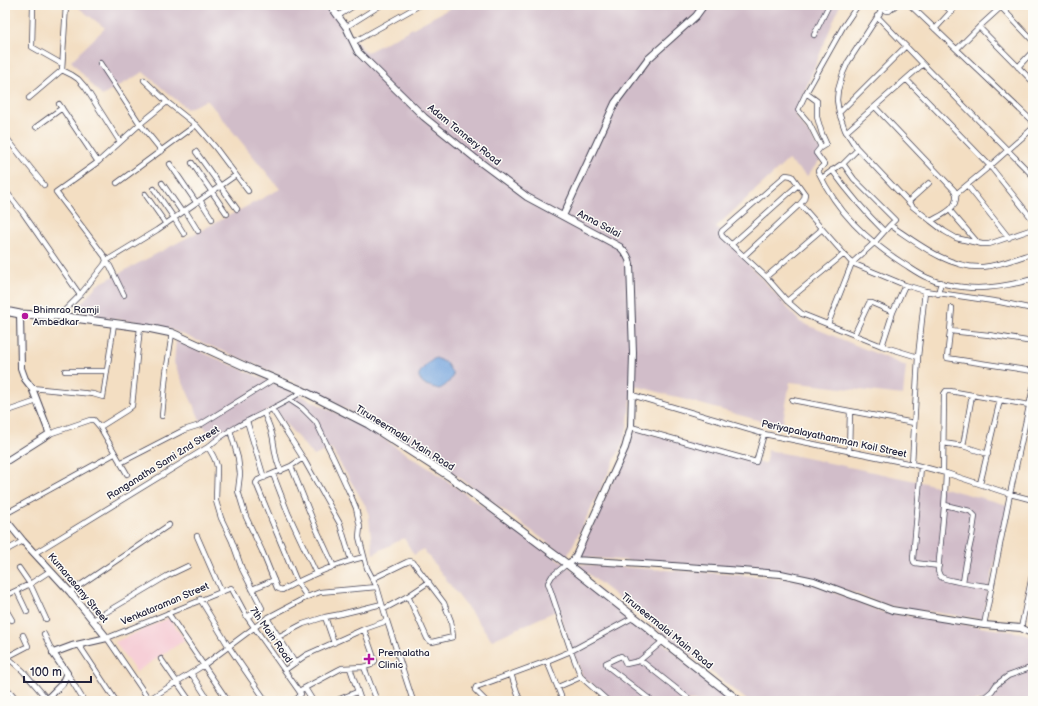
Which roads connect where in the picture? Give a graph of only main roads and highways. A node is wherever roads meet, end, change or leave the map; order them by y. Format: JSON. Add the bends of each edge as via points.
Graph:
{"nodes":[{"id":1,"x":5,"y":311,"type":"edge"},
{"id":2,"x":738,"y":701,"type":"edge"}],
"edges":[{"from":1,"to":2,"type":"main road","name":"Tiruneermalai Main Road","via":[[59,316],[172,333],[303,391],[368,424],[449,476],[567,564]]}]}
